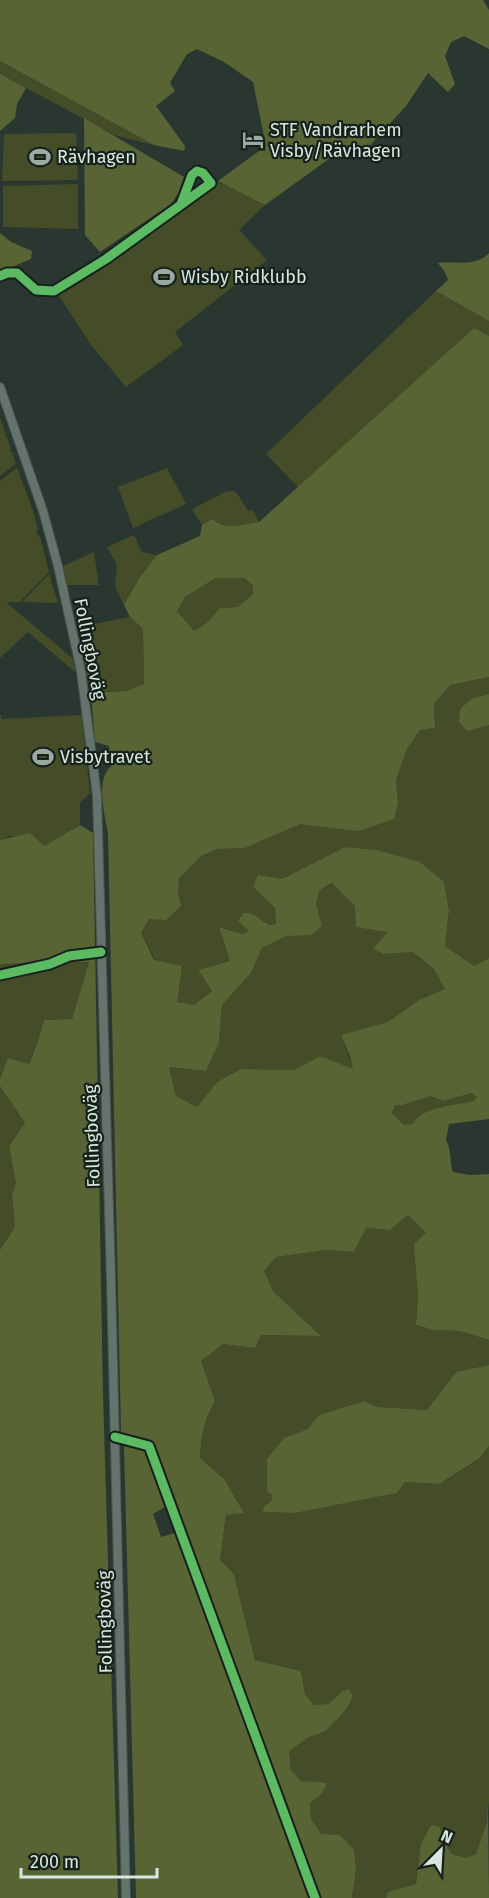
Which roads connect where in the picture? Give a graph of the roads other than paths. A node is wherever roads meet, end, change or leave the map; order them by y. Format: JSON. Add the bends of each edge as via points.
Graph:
{"nodes":[{"id":1,"x":181,"y":204,"type":"junction"},
{"id":2,"x":0,"y":276,"type":"edge"},
{"id":3,"x":0,"y":387,"type":"edge"},
{"id":4,"x":101,"y":952,"type":"junction"},
{"id":5,"x":0,"y":975,"type":"edge"},
{"id":6,"x":115,"y":1437,"type":"junction"},
{"id":7,"x":126,"y":1898,"type":"edge"},
{"id":8,"x":315,"y":1898,"type":"edge"}],
"edges":[{"from":1,"to":1,"type":"street","via":[[192,175],[197,171],[203,173],[211,183]]},
{"from":1,"to":2,"type":"street","via":[[54,291],[36,290],[17,273]]},
{"from":3,"to":4,"type":"main road","name":"Follingboväg","via":[[43,511],[81,671],[99,822]]},
{"from":4,"to":5,"type":"street","via":[[69,956]]},
{"from":4,"to":6,"type":"main road","name":"Follingboväg"},
{"from":6,"to":7,"type":"main road","name":"Follingboväg"},
{"from":6,"to":8,"type":"street","via":[[149,1446]]}]}
